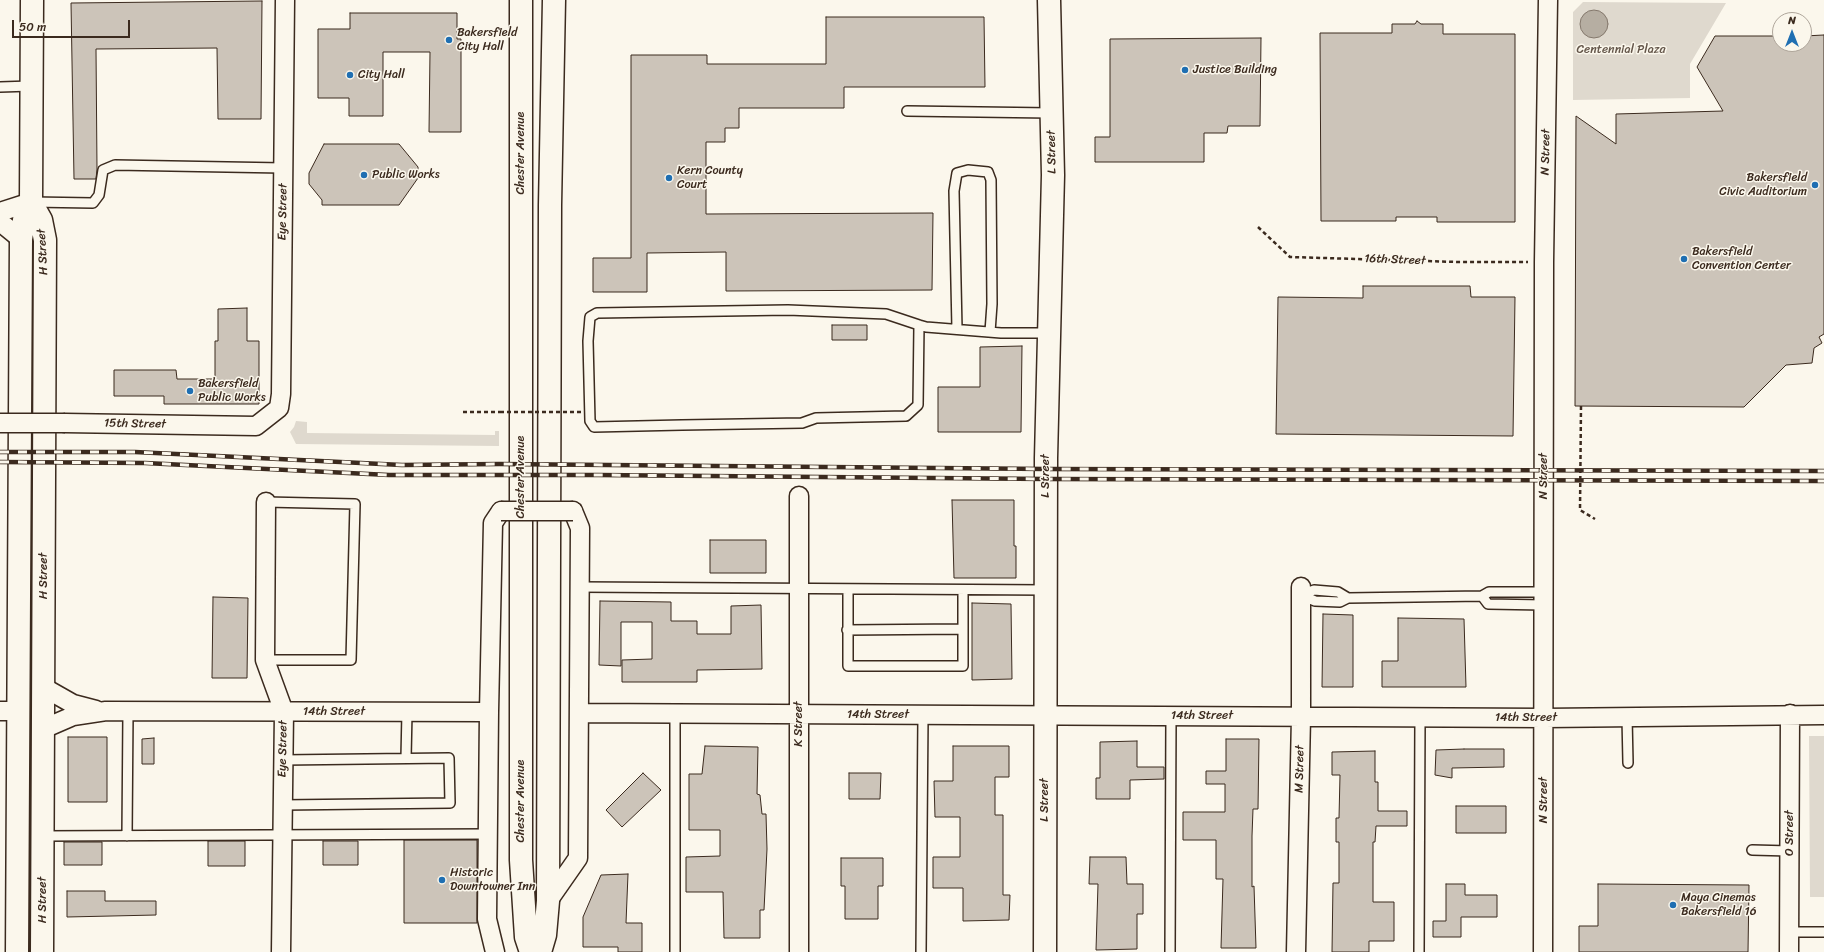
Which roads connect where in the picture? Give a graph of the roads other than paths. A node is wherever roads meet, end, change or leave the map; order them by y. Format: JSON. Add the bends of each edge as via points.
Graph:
{"nodes":[{"id":1,"x":32,"y":0,"type":"edge"},
{"id":2,"x":285,"y":0,"type":"edge"},
{"id":3,"x":521,"y":0,"type":"edge"},
{"id":4,"x":554,"y":0,"type":"edge"},
{"id":5,"x":1049,"y":0,"type":"edge"},
{"id":6,"x":1548,"y":0,"type":"edge"},
{"id":7,"x":0,"y":86,"type":"edge"},
{"id":8,"x":32,"y":86,"type":"junction"},
{"id":9,"x":907,"y":111,"type":"dead end"},
{"id":10,"x":1051,"y":113,"type":"junction"},
{"id":11,"x":283,"y":168,"type":"junction"},
{"id":12,"x":31,"y":202,"type":"junction"},
{"id":13,"x":0,"y":212,"type":"edge"},
{"id":14,"x":0,"y":222,"type":"edge"},
{"id":15,"x":21,"y":239,"type":"junction"},
{"id":16,"x":919,"y":325,"type":"junction"},
{"id":17,"x":957,"y":330,"type":"junction"},
{"id":18,"x":990,"y":332,"type":"junction"},
{"id":19,"x":1049,"y":333,"type":"junction"},
{"id":20,"x":268,"y":418,"type":"joint"},
{"id":21,"x":0,"y":423,"type":"edge"},
{"id":22,"x":800,"y":496,"type":"dead end"},
{"id":23,"x":266,"y":502,"type":"joint"},
{"id":24,"x":580,"y":587,"type":"junction"},
{"id":25,"x":800,"y":589,"type":"junction"},
{"id":26,"x":848,"y":590,"type":"junction"},
{"id":27,"x":963,"y":590,"type":"junction"},
{"id":28,"x":1046,"y":590,"type":"junction"},
{"id":29,"x":1301,"y":591,"type":"joint"},
{"id":30,"x":1482,"y":596,"type":"junction"},
{"id":31,"x":1544,"y":598,"type":"junction"},
{"id":32,"x":963,"y":629,"type":"junction"},
{"id":33,"x":847,"y":630,"type":"junction"},
{"id":34,"x":265,"y":660,"type":"junction"},
{"id":35,"x":44,"y":686,"type":"junction"},
{"id":36,"x":9,"y":711,"type":"edge"},
{"id":37,"x":106,"y":711,"type":"junction"},
{"id":38,"x":128,"y":712,"type":"junction"},
{"id":39,"x":284,"y":712,"type":"junction"},
{"id":40,"x":407,"y":712,"type":"junction"},
{"id":41,"x":489,"y":712,"type":"junction"},
{"id":42,"x":580,"y":713,"type":"junction"},
{"id":43,"x":675,"y":714,"type":"junction"},
{"id":44,"x":1790,"y":714,"type":"junction"},
{"id":45,"x":799,"y":715,"type":"junction"},
{"id":46,"x":1824,"y":715,"type":"edge"},
{"id":47,"x":923,"y":716,"type":"junction"},
{"id":48,"x":1045,"y":716,"type":"junction"},
{"id":49,"x":1171,"y":716,"type":"junction"},
{"id":50,"x":1301,"y":717,"type":"junction"},
{"id":51,"x":1420,"y":717,"type":"junction"},
{"id":52,"x":1627,"y":717,"type":"junction"},
{"id":53,"x":1545,"y":718,"type":"junction"},
{"id":54,"x":43,"y":729,"type":"junction"},
{"id":55,"x":406,"y":758,"type":"junction"},
{"id":56,"x":283,"y":760,"type":"junction"},
{"id":57,"x":1628,"y":763,"type":"dead end"},
{"id":58,"x":283,"y":805,"type":"junction"},
{"id":59,"x":43,"y":832,"type":"junction"},
{"id":60,"x":282,"y":834,"type":"junction"},
{"id":61,"x":488,"y":834,"type":"junction"},
{"id":62,"x":127,"y":836,"type":"junction"},
{"id":63,"x":1752,"y":850,"type":"dead end"},
{"id":64,"x":1790,"y":851,"type":"junction"},
{"id":65,"x":548,"y":901,"type":"junction"},
{"id":66,"x":1789,"y":932,"type":"junction"},
{"id":67,"x":1824,"y":932,"type":"edge"},
{"id":68,"x":17,"y":952,"type":"edge"},
{"id":69,"x":42,"y":952,"type":"edge"},
{"id":70,"x":281,"y":952,"type":"edge"},
{"id":71,"x":495,"y":952,"type":"edge"},
{"id":72,"x":531,"y":952,"type":"edge"},
{"id":73,"x":540,"y":952,"type":"edge"},
{"id":74,"x":675,"y":952,"type":"edge"},
{"id":75,"x":799,"y":952,"type":"edge"},
{"id":76,"x":921,"y":952,"type":"edge"},
{"id":77,"x":1045,"y":952,"type":"edge"},
{"id":78,"x":1170,"y":952,"type":"edge"},
{"id":79,"x":1296,"y":952,"type":"edge"},
{"id":80,"x":1419,"y":952,"type":"edge"},
{"id":81,"x":1543,"y":952,"type":"edge"},
{"id":82,"x":1789,"y":952,"type":"edge"}],
"edges":[{"from":1,"to":8,"type":"street","name":"H Street"},
{"from":2,"to":11,"type":"street","name":"Eye Street"},
{"from":3,"to":72,"type":"street","name":"Chester Avenue","via":[[521,860],[526,937]]},
{"from":4,"to":65,"type":"street","via":[[550,213]]},
{"from":5,"to":10,"type":"street","name":"L Street"},
{"from":6,"to":31,"type":"street","name":"N Street","via":[[1544,262]]},
{"from":7,"to":8,"type":"lane"},
{"from":8,"to":12,"type":"street","name":"H Street"},
{"from":9,"to":10,"type":"lane"},
{"from":10,"to":19,"type":"street","name":"L Street","via":[[1053,175]]},
{"from":11,"to":12,"type":"lane","via":[[115,165],[103,170],[99,195],[94,203]]},
{"from":11,"to":20,"type":"street","name":"Eye Street","via":[[281,394],[279,408]]},
{"from":12,"to":13,"type":"street"},
{"from":12,"to":15,"type":"street","name":"H Street","via":[[24,220]]},
{"from":12,"to":35,"type":"street","name":"H Street","via":[[41,220],[45,240]]},
{"from":14,"to":15,"type":"street"},
{"from":15,"to":36,"type":"street","name":"H Street"},
{"from":16,"to":16,"type":"lane","via":[[886,314],[788,310],[597,313],[590,317],[588,341],[590,421],[594,427],[802,423],[816,418],[906,416],[918,405]]},
{"from":16,"to":17,"type":"lane"},
{"from":17,"to":18,"type":"lane"},
{"from":17,"to":18,"type":"lane","via":[[954,191],[958,173],[968,170],[988,172],[991,180]]},
{"from":18,"to":19,"type":"lane"},
{"from":19,"to":28,"type":"street","name":"L Street"},
{"from":20,"to":21,"type":"street","name":"15th Street","bridge":true,"via":[[256,426]]},
{"from":22,"to":25,"type":"street","name":"K Street"},
{"from":23,"to":34,"type":"street","name":"Eye Street"},
{"from":23,"to":34,"type":"lane","via":[[355,504],[351,660]]},
{"from":24,"to":25,"type":"lane"},
{"from":24,"to":41,"type":"street","bridge":true,"via":[[580,528],[573,511],[501,511],[493,523]]},
{"from":24,"to":42,"type":"street"},
{"from":25,"to":26,"type":"lane"},
{"from":25,"to":45,"type":"street","name":"K Street"},
{"from":26,"to":27,"type":"lane"},
{"from":26,"to":33,"type":"lane"},
{"from":27,"to":28,"type":"lane"},
{"from":27,"to":32,"type":"lane"},
{"from":28,"to":48,"type":"street","name":"L Street"},
{"from":29,"to":30,"type":"lane","via":[[1315,602],[1340,602],[1348,598]]},
{"from":29,"to":50,"type":"street","name":"M Street"},
{"from":30,"to":31,"type":"lane","via":[[1489,592]]},
{"from":30,"to":31,"type":"lane","via":[[1488,604]]},
{"from":31,"to":53,"type":"street","name":"N Street"},
{"from":32,"to":33,"type":"lane"},
{"from":32,"to":33,"type":"lane","via":[[963,666],[848,666]]},
{"from":34,"to":39,"type":"street","name":"Eye Street"},
{"from":35,"to":37,"type":"street","name":"14th Street","via":[[73,704]]},
{"from":35,"to":54,"type":"street","name":"H Street"},
{"from":36,"to":59,"type":"street","via":[[28,720],[31,726],[34,788]]},
{"from":36,"to":68,"type":"street","name":"H Street"},
{"from":37,"to":38,"type":"street","name":"14th Street"},
{"from":37,"to":54,"type":"street","name":"14th Street","via":[[73,716]]},
{"from":38,"to":39,"type":"street","name":"14th Street"},
{"from":38,"to":62,"type":"lane"},
{"from":39,"to":40,"type":"street","name":"14th Street"},
{"from":39,"to":56,"type":"street","name":"Eye Street"},
{"from":40,"to":41,"type":"street","name":"14th Street"},
{"from":40,"to":55,"type":"lane"},
{"from":41,"to":61,"type":"street"},
{"from":42,"to":43,"type":"street","name":"14th Street"},
{"from":42,"to":65,"type":"street","via":[[578,858]]},
{"from":43,"to":45,"type":"street","name":"14th Street"},
{"from":43,"to":74,"type":"lane"},
{"from":44,"to":46,"type":"street","name":"14th Street"},
{"from":44,"to":52,"type":"street","name":"14th Street"},
{"from":44,"to":64,"type":"street","name":"O Street"},
{"from":45,"to":47,"type":"street","name":"14th Street"},
{"from":45,"to":75,"type":"street","name":"K Street"},
{"from":47,"to":48,"type":"street","name":"14th Street"},
{"from":47,"to":76,"type":"lane"},
{"from":48,"to":49,"type":"street","name":"14th Street"},
{"from":48,"to":77,"type":"street","name":"L Street"},
{"from":49,"to":50,"type":"street","name":"14th Street"},
{"from":49,"to":78,"type":"lane"},
{"from":50,"to":51,"type":"street","name":"14th Street"},
{"from":50,"to":79,"type":"street","name":"M Street"},
{"from":51,"to":53,"type":"street","name":"14th Street"},
{"from":51,"to":80,"type":"lane"},
{"from":52,"to":53,"type":"street","name":"14th Street"},
{"from":52,"to":57,"type":"lane"},
{"from":53,"to":81,"type":"street","name":"N Street"},
{"from":54,"to":59,"type":"street","name":"H Street"},
{"from":55,"to":56,"type":"lane"},
{"from":55,"to":58,"type":"lane","via":[[449,758],[450,804]]},
{"from":56,"to":58,"type":"street","name":"Eye Street"},
{"from":58,"to":60,"type":"street","name":"Eye Street"},
{"from":59,"to":62,"type":"lane"},
{"from":59,"to":69,"type":"street","name":"H Street"},
{"from":60,"to":61,"type":"lane"},
{"from":60,"to":62,"type":"lane"},
{"from":60,"to":70,"type":"street","name":"Eye Street"},
{"from":61,"to":71,"type":"street","via":[[487,919]]},
{"from":63,"to":64,"type":"lane"},
{"from":64,"to":66,"type":"street","name":"O Street"},
{"from":65,"to":73,"type":"street","via":[[545,935]]},
{"from":66,"to":67,"type":"lane"},
{"from":66,"to":82,"type":"street","name":"O Street"}]}
